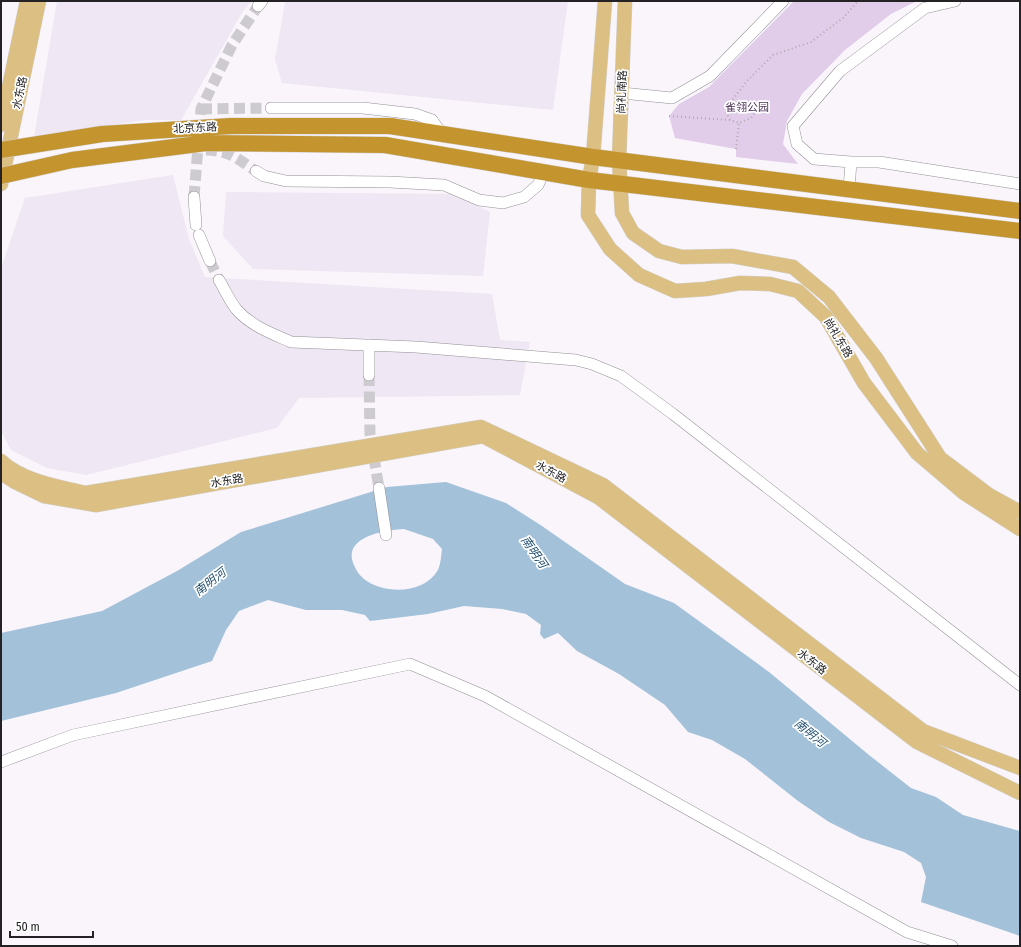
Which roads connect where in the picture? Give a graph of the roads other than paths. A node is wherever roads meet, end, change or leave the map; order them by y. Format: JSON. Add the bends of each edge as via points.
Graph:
{"nodes":[{"id":1,"x":27,"y":1,"type":"edge"},
{"id":2,"x":39,"y":1,"type":"edge"},
{"id":3,"x":606,"y":1,"type":"edge"},
{"id":4,"x":625,"y":1,"type":"edge"},
{"id":5,"x":783,"y":1,"type":"edge"},
{"id":6,"x":955,"y":1,"type":"edge"},
{"id":7,"x":622,"y":93,"type":"junction"},
{"id":8,"x":271,"y":108,"type":"tunnel mouth"},
{"id":9,"x":1,"y":125,"type":"edge"},
{"id":10,"x":442,"y":134,"type":"junction"},
{"id":11,"x":1,"y":150,"type":"edge"},
{"id":12,"x":593,"y":157,"type":"junction"},
{"id":13,"x":619,"y":160,"type":"junction"},
{"id":14,"x":851,"y":162,"type":"junction"},
{"id":15,"x":256,"y":171,"type":"tunnel mouth"},
{"id":16,"x":544,"y":172,"type":"junction"},
{"id":17,"x":1,"y":176,"type":"edge"},
{"id":18,"x":589,"y":180,"type":"junction"},
{"id":19,"x":619,"y":183,"type":"junction"},
{"id":20,"x":1,"y":184,"type":"edge"},
{"id":21,"x":1020,"y":184,"type":"edge"},
{"id":22,"x":849,"y":189,"type":"junction"},
{"id":23,"x":194,"y":197,"type":"tunnel mouth"},
{"id":24,"x":1020,"y":211,"type":"edge"},
{"id":25,"x":1020,"y":231,"type":"edge"},
{"id":26,"x":210,"y":261,"type":"tunnel mouth"},
{"id":27,"x":220,"y":280,"type":"tunnel mouth"},
{"id":28,"x":368,"y":345,"type":"junction"},
{"id":29,"x":369,"y":375,"type":"tunnel mouth"},
{"id":30,"x":1,"y":461,"type":"edge"},
{"id":31,"x":1,"y":473,"type":"edge"},
{"id":32,"x":379,"y":488,"type":"tunnel mouth"},
{"id":33,"x":1020,"y":512,"type":"edge"},
{"id":34,"x":1020,"y":528,"type":"edge"},
{"id":35,"x":386,"y":535,"type":"dead end"},
{"id":36,"x":1020,"y":685,"type":"edge"},
{"id":37,"x":1,"y":762,"type":"edge"},
{"id":38,"x":1020,"y":768,"type":"edge"},
{"id":39,"x":1020,"y":793,"type":"edge"},
{"id":40,"x":952,"y":946,"type":"edge"}],
"edges":[{"from":1,"to":9,"type":"main road","name":"水东路"},
{"from":2,"to":20,"type":"main road","name":"水东路"},
{"from":3,"to":12,"type":"main road","name":"尚礼南路"},
{"from":4,"to":7,"type":"main road","name":"尚礼南路"},
{"from":5,"to":7,"type":"street","via":[[710,76],[672,98]]},
{"from":6,"to":14,"type":"street","via":[[925,8],[840,71],[793,126],[797,144],[814,159]]},
{"from":7,"to":13,"type":"main road","name":"尚礼南路"},
{"from":8,"to":10,"type":"street","via":[[363,108],[415,114],[432,120]]},
{"from":10,"to":11,"type":"highway","name":"北京东路","bridge":true,"via":[[390,126],[231,126],[102,134]]},
{"from":10,"to":12,"type":"highway","name":"北京东路"},
{"from":12,"to":13,"type":"highway","name":"北京东路"},
{"from":12,"to":18,"type":"main road","name":"尚礼南路"},
{"from":13,"to":19,"type":"main road","name":"尚礼南路"},
{"from":13,"to":22,"type":"highway","name":"北京东路"},
{"from":14,"to":21,"type":"street","via":[[879,162]]},
{"from":14,"to":22,"type":"street"},
{"from":15,"to":16,"type":"street","via":[[286,182],[444,185],[479,200],[503,203],[524,197],[538,185]]},
{"from":16,"to":17,"type":"highway","name":"北京东路","bridge":true,"via":[[385,145],[206,143],[72,160]]},
{"from":16,"to":18,"type":"highway","name":"北京东路"},
{"from":18,"to":19,"type":"highway","name":"北京东路"},
{"from":18,"to":34,"type":"main road","name":"尚礼东路","via":[[588,215],[610,249],[639,275],[675,291],[740,283],[770,284],[798,291],[826,317],[864,383],[917,452],[964,492]]},
{"from":19,"to":25,"type":"highway","name":"北京东路"},
{"from":19,"to":33,"type":"main road","name":"尚礼东路","via":[[622,213],[634,233],[659,251],[682,257],[732,256],[793,268],[829,296],[876,358],[940,458],[989,495]]},
{"from":22,"to":24,"type":"highway","name":"北京东路"},
{"from":23,"to":26,"type":"street","via":[[198,230]]},
{"from":27,"to":28,"type":"street","via":[[237,310],[251,323],[273,335],[291,342]]},
{"from":28,"to":29,"type":"street"},
{"from":28,"to":36,"type":"street","via":[[576,360],[621,376],[679,418]]},
{"from":30,"to":38,"type":"main road","name":"水东路","via":[[21,474],[45,484],[86,493],[481,427],[603,485],[923,731]]},
{"from":31,"to":39,"type":"main road","name":"水东路","via":[[44,496],[96,504],[483,436],[598,497],[917,742]]},
{"from":32,"to":35,"type":"street"},
{"from":37,"to":40,"type":"street","via":[[73,734],[410,664],[485,696],[907,932]]}]}
